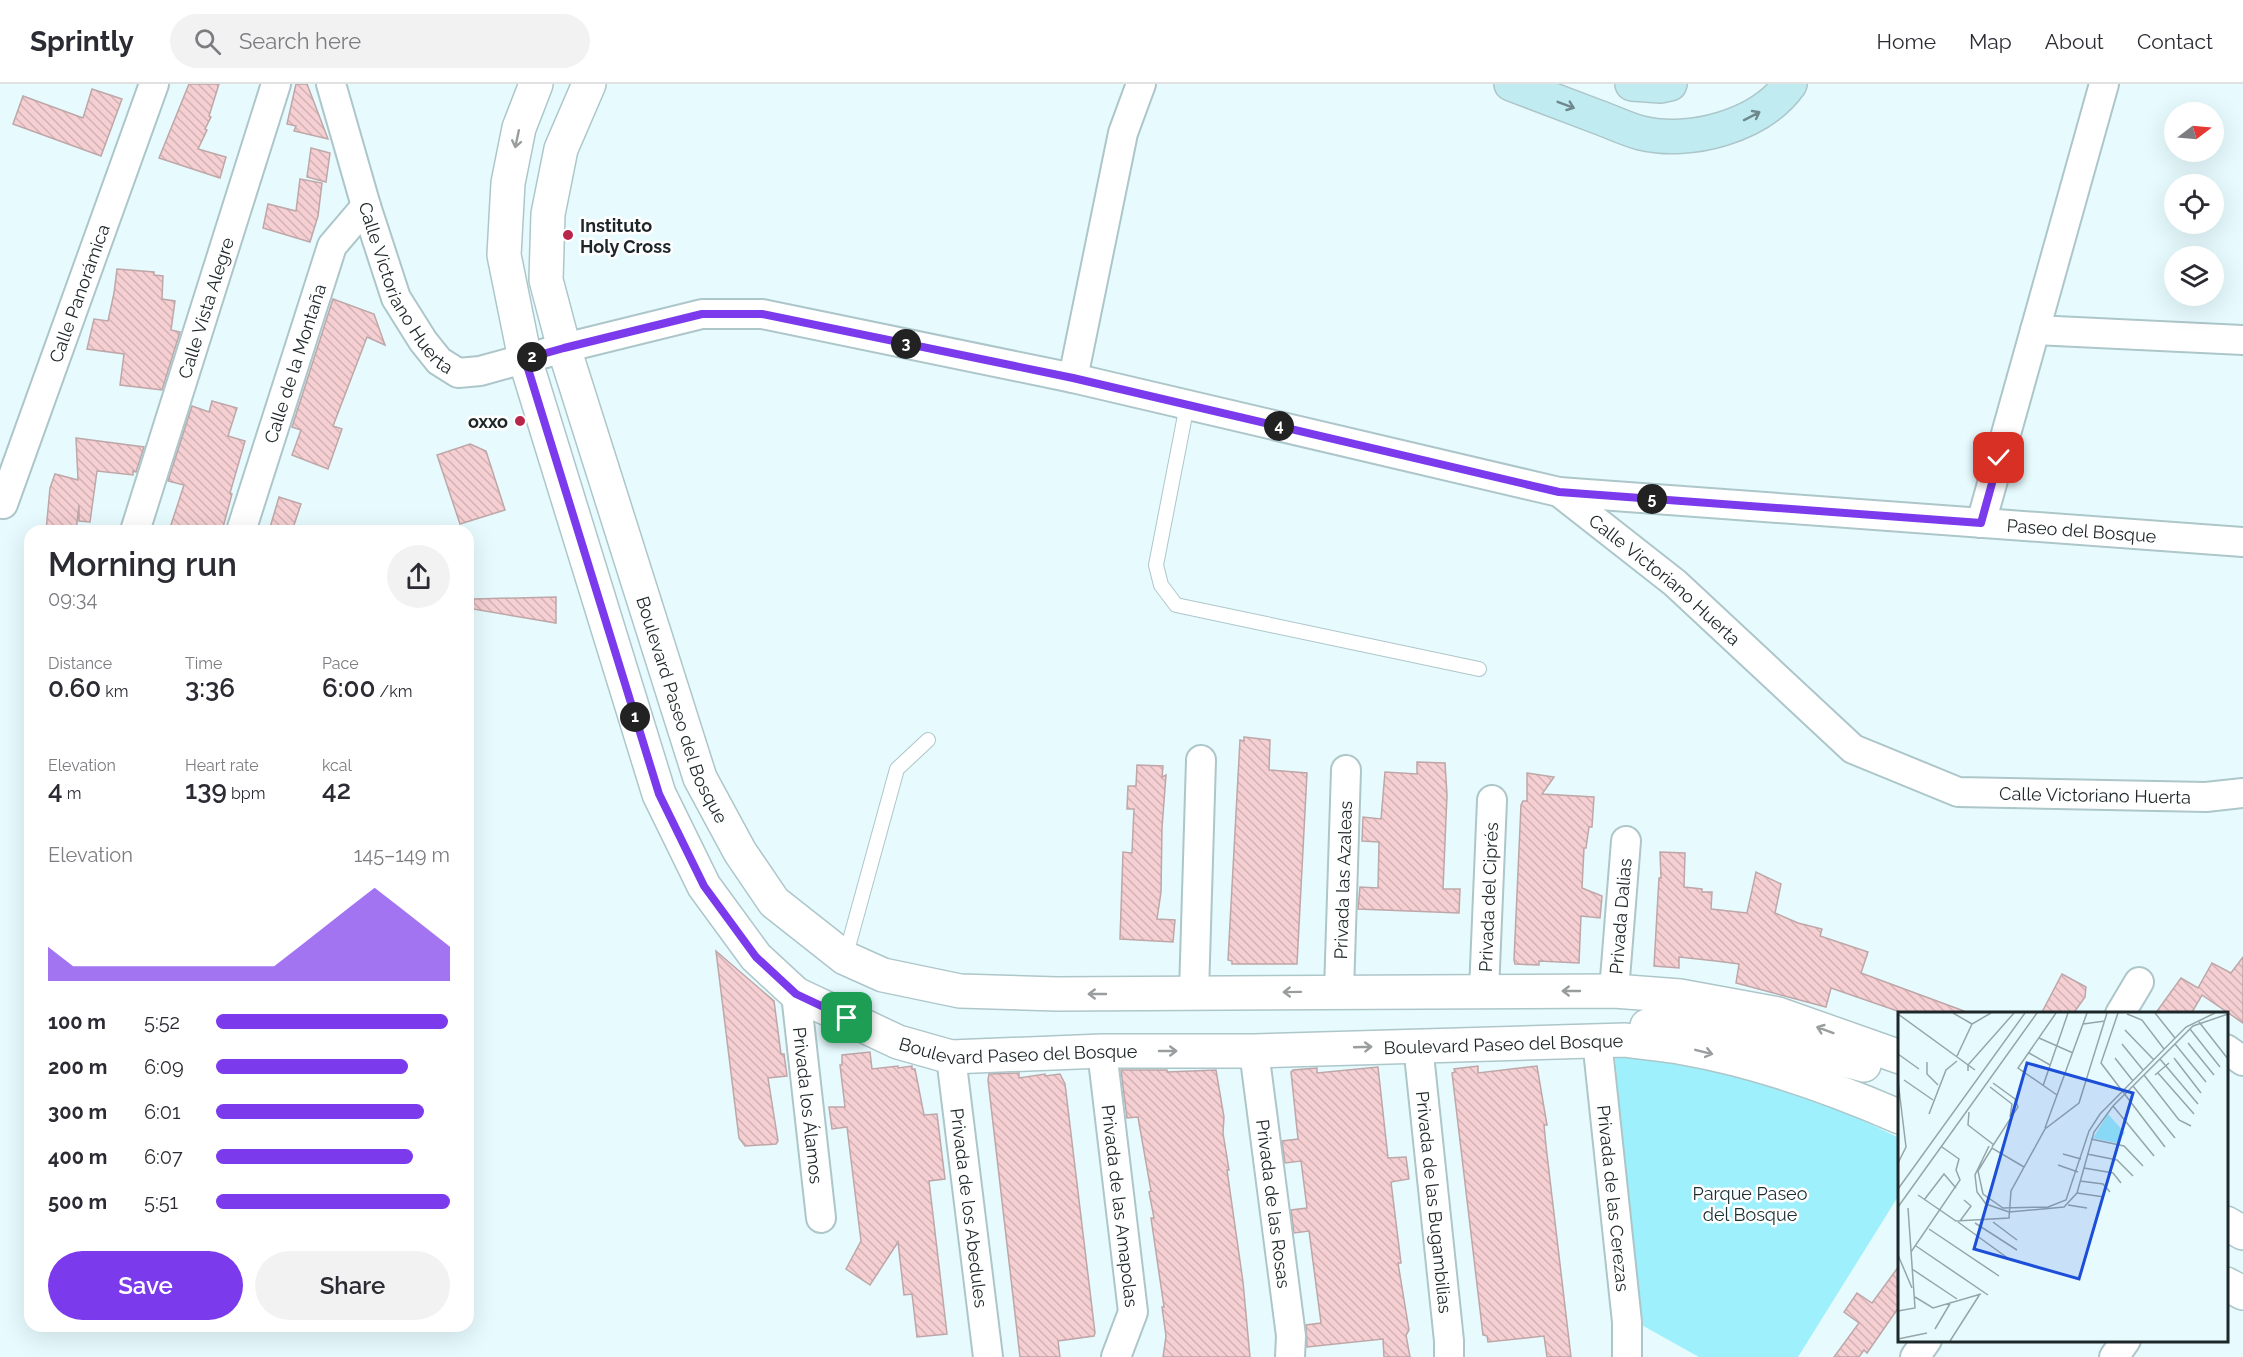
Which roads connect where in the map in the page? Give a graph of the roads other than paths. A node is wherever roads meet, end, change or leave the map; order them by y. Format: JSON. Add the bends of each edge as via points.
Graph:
{"nodes":[{"id":1,"x":154,"y":84,"type":"edge"},
{"id":2,"x":276,"y":84,"type":"edge"},
{"id":3,"x":330,"y":84,"type":"edge"},
{"id":4,"x":536,"y":84,"type":"edge"},
{"id":5,"x":589,"y":84,"type":"edge"},
{"id":6,"x":1141,"y":84,"type":"edge"},
{"id":7,"x":1511,"y":84,"type":"edge"},
{"id":8,"x":1632,"y":84,"type":"edge"},
{"id":9,"x":1670,"y":84,"type":"edge"},
{"id":10,"x":1790,"y":84,"type":"edge"},
{"id":11,"x":2104,"y":84,"type":"edge"},
{"id":12,"x":366,"y":206,"type":"junction"},
{"id":13,"x":2035,"y":330,"type":"junction"},
{"id":14,"x":2243,"y":340,"type":"edge"},
{"id":15,"x":564,"y":348,"type":"junction"},
{"id":16,"x":525,"y":359,"type":"junction"},
{"id":17,"x":1073,"y":378,"type":"junction"},
{"id":18,"x":1187,"y":405,"type":"junction"},
{"id":19,"x":1559,"y":492,"type":"junction"},
{"id":20,"x":3,"y":504,"type":"dead end"},
{"id":21,"x":1981,"y":523,"type":"junction"},
{"id":22,"x":137,"y":525,"type":"edge"},
{"id":23,"x":244,"y":525,"type":"edge"},
{"id":24,"x":2243,"y":542,"type":"edge"},
{"id":25,"x":1479,"y":669,"type":"dead end"},
{"id":26,"x":928,"y":740,"type":"dead end"},
{"id":27,"x":1201,"y":760,"type":"dead end"},
{"id":28,"x":1346,"y":770,"type":"dead end"},
{"id":29,"x":2243,"y":793,"type":"edge"},
{"id":30,"x":1492,"y":800,"type":"dead end"},
{"id":31,"x":1626,"y":841,"type":"dead end"},
{"id":32,"x":845,"y":958,"type":"junction"},
{"id":33,"x":2139,"y":982,"type":"dead end"},
{"id":34,"x":1339,"y":991,"type":"junction"},
{"id":35,"x":1614,"y":991,"type":"junction"},
{"id":36,"x":1484,"y":992,"type":"junction"},
{"id":37,"x":1194,"y":993,"type":"junction"},
{"id":38,"x":796,"y":994,"type":"junction"},
{"id":39,"x":2121,"y":1012,"type":"edge"},
{"id":40,"x":1611,"y":1040,"type":"junction"},
{"id":41,"x":1418,"y":1045,"type":"junction"},
{"id":42,"x":2228,"y":1050,"type":"edge"},
{"id":43,"x":1102,"y":1051,"type":"junction"},
{"id":44,"x":1254,"y":1051,"type":"junction"},
{"id":45,"x":951,"y":1057,"type":"junction"},
{"id":46,"x":1898,"y":1057,"type":"edge"},
{"id":47,"x":2243,"y":1061,"type":"edge"},
{"id":48,"x":1898,"y":1064,"type":"edge"},
{"id":49,"x":1898,"y":1117,"type":"edge"},
{"id":50,"x":821,"y":1218,"type":"dead end"},
{"id":51,"x":2228,"y":1285,"type":"edge"},
{"id":52,"x":2243,"y":1293,"type":"edge"},
{"id":53,"x":1926,"y":1342,"type":"edge"},
{"id":54,"x":2125,"y":1342,"type":"edge"},
{"id":55,"x":988,"y":1357,"type":"edge"},
{"id":56,"x":1116,"y":1357,"type":"edge"},
{"id":57,"x":1290,"y":1357,"type":"edge"},
{"id":58,"x":1449,"y":1357,"type":"edge"},
{"id":59,"x":1627,"y":1357,"type":"edge"},
{"id":60,"x":1915,"y":1357,"type":"edge"},
{"id":61,"x":2114,"y":1357,"type":"edge"}],
"edges":[{"from":1,"to":20,"type":"street","name":"Calle Panorámica"},
{"from":2,"to":22,"type":"street","name":"Calle Vista Alegre"},
{"from":3,"to":12,"type":"street","name":"Calle Victoriano Huerta"},
{"from":4,"to":16,"type":"street","name":"Boulevard Paseo del Bosque","one_way":true,"via":[[519,128],[508,183],[504,255]]},
{"from":5,"to":15,"type":"street","name":"Boulevard Paseo del Bosque","via":[[561,150],[548,214],[546,280]]},
{"from":6,"to":17,"type":"street","via":[[1123,133]]},
{"from":7,"to":10,"type":"main road","one_way":true,"via":[[1641,133],[1685,137],[1757,115]]},
{"from":8,"to":9,"type":"main road"},
{"from":11,"to":13,"type":"street"},
{"from":12,"to":16,"type":"street","name":"Calle Victoriano Huerta","via":[[396,298],[439,361],[458,373]]},
{"from":12,"to":23,"type":"street","name":"Calle de la Montaña","via":[[332,246]]},
{"from":13,"to":14,"type":"street"},
{"from":13,"to":21,"type":"street"},
{"from":15,"to":16,"type":"street","name":"Calle Victoriano Huerta"},
{"from":15,"to":17,"type":"street","name":"Calle Victoriano Huerta","via":[[702,314],[762,314]]},
{"from":15,"to":32,"type":"street","name":"Boulevard Paseo del Bosque","via":[[700,778],[740,852],[774,902]]},
{"from":16,"to":38,"type":"street","name":"Boulevard Paseo del Bosque","via":[[659,794],[704,886],[756,957]]},
{"from":17,"to":18,"type":"street","name":"Calle Victoriano Huerta"},
{"from":18,"to":19,"type":"street","name":"Calle Victoriano Huerta"},
{"from":18,"to":25,"type":"lane","via":[[1156,565],[1161,585],[1176,605]]},
{"from":19,"to":21,"type":"street","name":"Paseo del Bosque"},
{"from":19,"to":29,"type":"street","name":"Calle Victoriano Huerta","via":[[1675,583],[1853,749],[1958,792],[2206,796]]},
{"from":21,"to":24,"type":"street","name":"Paseo del Bosque"},
{"from":26,"to":32,"type":"lane","via":[[897,769]]},
{"from":27,"to":37,"type":"street"},
{"from":28,"to":34,"type":"street","name":"Privada las Azaleas"},
{"from":30,"to":36,"type":"street","name":"Privada del Ciprés"},
{"from":31,"to":35,"type":"street","name":"Privada Dalias"},
{"from":37,"to":32,"type":"street","name":"Boulevard Paseo del Bosque","one_way":true,"via":[[960,991],[883,975]]},
{"from":33,"to":39,"type":"street"},
{"from":34,"to":36,"type":"street","name":"Boulevard Paseo del Bosque"},
{"from":34,"to":37,"type":"street","name":"Boulevard Paseo del Bosque","one_way":true},
{"from":35,"to":36,"type":"street","name":"Boulevard Paseo del Bosque","one_way":true},
{"from":46,"to":35,"type":"street","name":"Boulevard Paseo del Bosque","one_way":true,"via":[[1778,1014],[1680,996]]},
{"from":38,"to":45,"type":"street","name":"Boulevard Paseo del Bosque","via":[[898,1042]]},
{"from":38,"to":50,"type":"street","name":"Privada los Álamos"},
{"from":40,"to":41,"type":"street","name":"Boulevard Paseo del Bosque"},
{"from":40,"to":48,"type":"street","via":[[1638,1026],[1715,1026],[1873,1067]]},
{"from":40,"to":49,"type":"street","name":"Boulevard Paseo del Bosque","one_way":true,"via":[[1684,1048],[1771,1069]]},
{"from":40,"to":59,"type":"street","name":"Privada de las Cerezas"},
{"from":44,"to":41,"type":"street","name":"Boulevard Paseo del Bosque","one_way":true},
{"from":41,"to":58,"type":"street","name":"Privada de las Bugambilias"},
{"from":42,"to":47,"type":"street"},
{"from":43,"to":44,"type":"street","name":"Boulevard Paseo del Bosque","one_way":true},
{"from":43,"to":45,"type":"street","name":"Boulevard Paseo del Bosque"},
{"from":43,"to":56,"type":"street","name":"Privada de las Amapolas","via":[[1133,1312]]},
{"from":44,"to":57,"type":"street","name":"Privada de las Rosas","via":[[1291,1336]]},
{"from":45,"to":55,"type":"street","name":"Privada de los Abedules"},
{"from":51,"to":52,"type":"street"},
{"from":53,"to":60,"type":"street"},
{"from":54,"to":61,"type":"street"}]}
